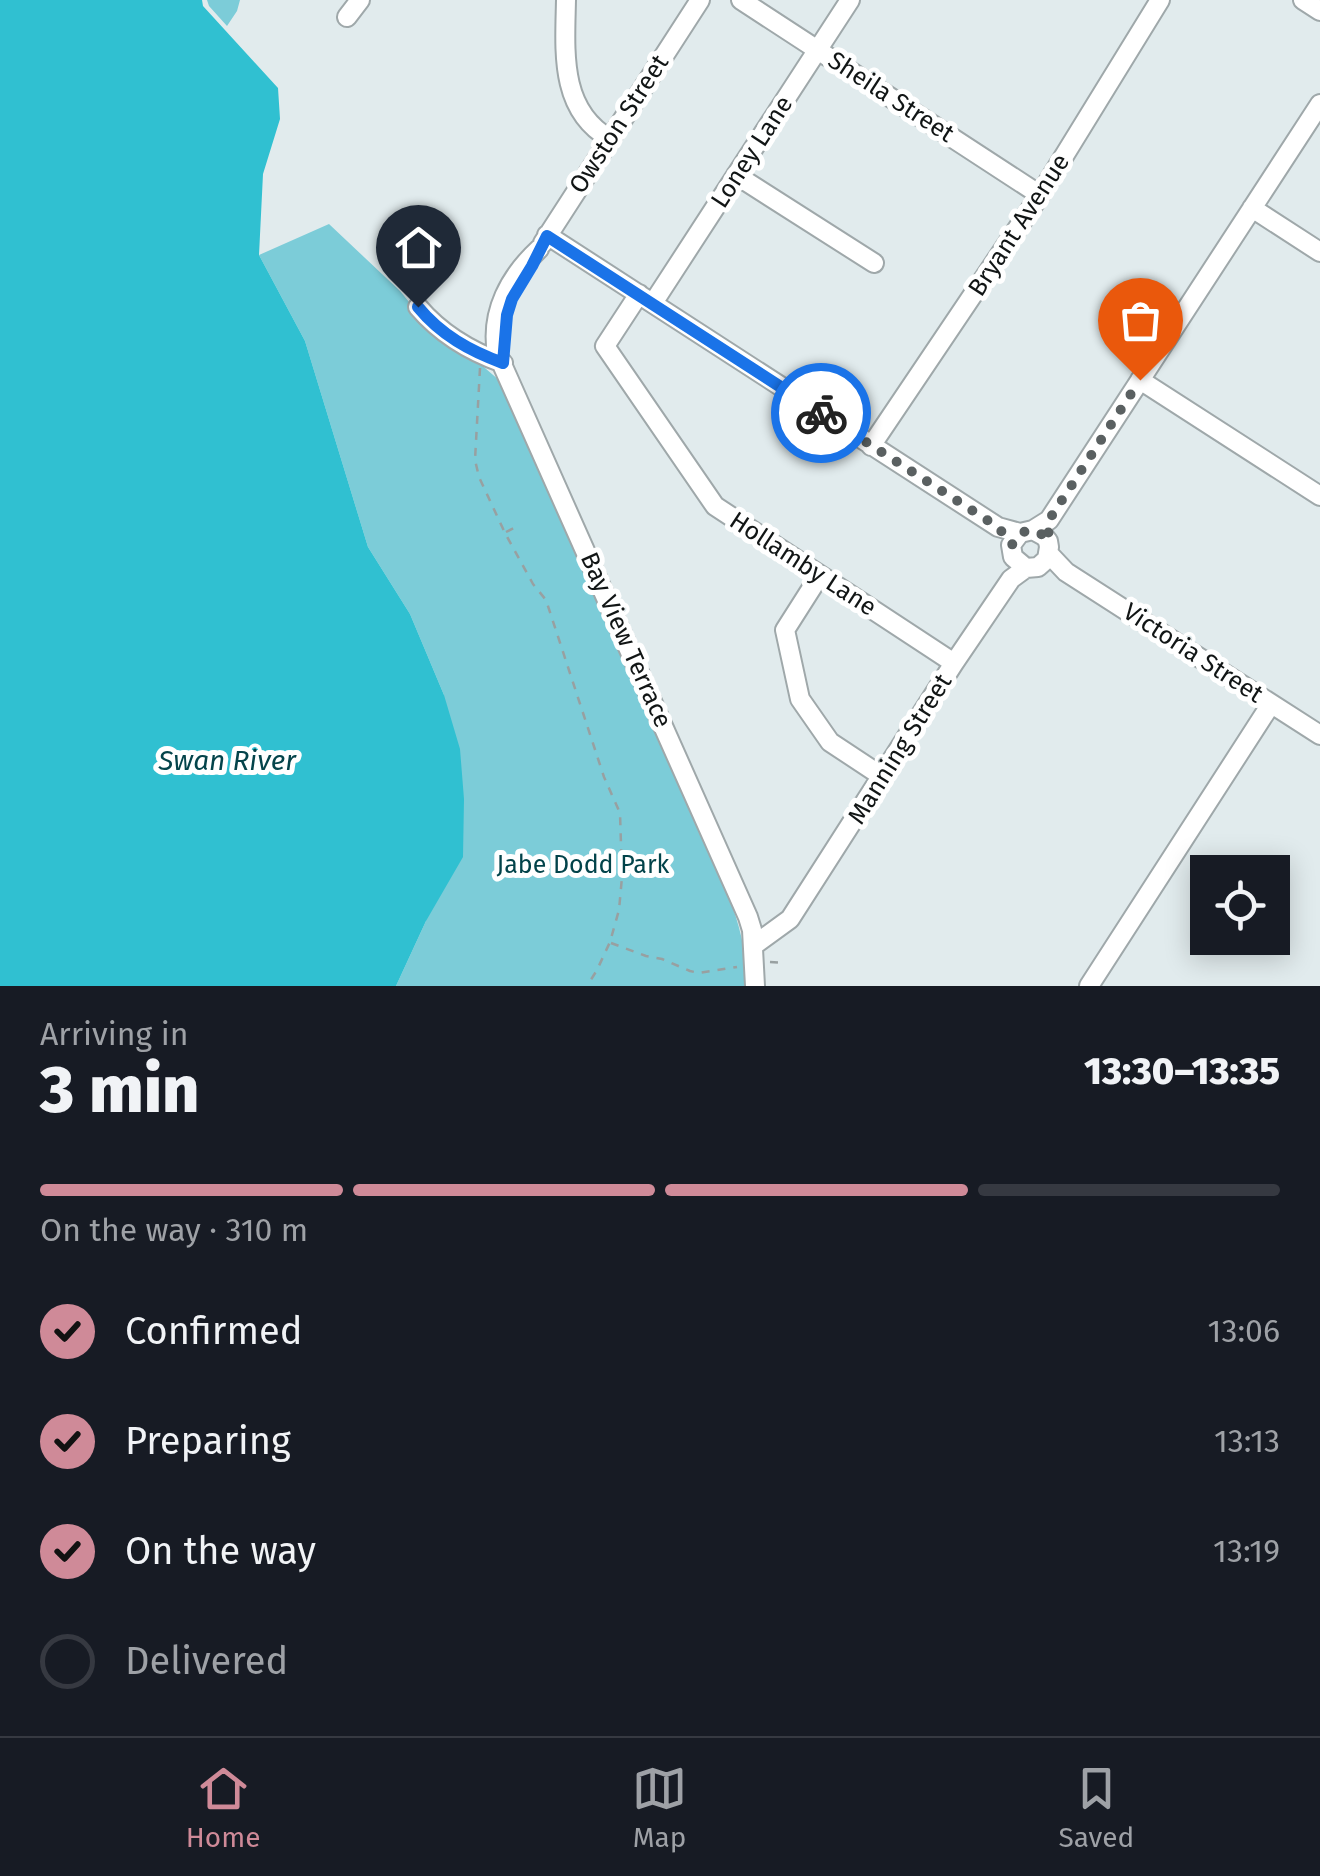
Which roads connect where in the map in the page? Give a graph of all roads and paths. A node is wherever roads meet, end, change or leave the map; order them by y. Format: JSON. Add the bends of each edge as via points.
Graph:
{"nodes":[{"id":1,"x":360,"y":0,"type":"edge"},
{"id":2,"x":566,"y":0,"type":"edge"},
{"id":3,"x":700,"y":0,"type":"edge"},
{"id":4,"x":742,"y":0,"type":"edge"},
{"id":5,"x":850,"y":0,"type":"edge"},
{"id":6,"x":1160,"y":0,"type":"edge"},
{"id":7,"x":1302,"y":0,"type":"edge"},
{"id":8,"x":1320,"y":12,"type":"edge"},
{"id":9,"x":347,"y":16,"type":"dead end"},
{"id":10,"x":818,"y":50,"type":"junction"},
{"id":11,"x":1320,"y":104,"type":"edge"},
{"id":12,"x":614,"y":133,"type":"junction"},
{"id":13,"x":736,"y":176,"type":"junction"},
{"id":14,"x":1040,"y":194,"type":"junction"},
{"id":15,"x":1252,"y":208,"type":"junction"},
{"id":16,"x":543,"y":242,"type":"junction"},
{"id":17,"x":1320,"y":252,"type":"edge"},
{"id":18,"x":874,"y":264,"type":"dead end"},
{"id":19,"x":646,"y":298,"type":"junction"},
{"id":20,"x":418,"y":307,"type":"dead end"},
{"id":21,"x":502,"y":323,"type":"joint"},
{"id":22,"x":483,"y":357,"type":"junction"},
{"id":23,"x":503,"y":363,"type":"junction"},
{"id":24,"x":1140,"y":380,"type":"junction"},
{"id":25,"x":871,"y":446,"type":"junction"},
{"id":26,"x":1320,"y":496,"type":"edge"},
{"id":27,"x":520,"y":524,"type":"dead end"},
{"id":28,"x":505,"y":532,"type":"junction"},
{"id":29,"x":1030,"y":549,"type":"junction"},
{"id":30,"x":820,"y":575,"type":"junction"},
{"id":31,"x":954,"y":663,"type":"junction"},
{"id":32,"x":1271,"y":704,"type":"junction"},
{"id":33,"x":1320,"y":735,"type":"edge"},
{"id":34,"x":883,"y":777,"type":"junction"},
{"id":35,"x":610,"y":942,"type":"junction"},
{"id":36,"x":760,"y":945,"type":"junction"},
{"id":37,"x":586,"y":986,"type":"edge"},
{"id":38,"x":755,"y":986,"type":"edge"},
{"id":39,"x":766,"y":986,"type":"edge"},
{"id":40,"x":1089,"y":986,"type":"edge"}],
"edges":[{"from":1,"to":9,"type":"street"},
{"from":2,"to":12,"type":"street","via":[[568,81],[588,124]]},
{"from":3,"to":12,"type":"street","name":"Owston Street"},
{"from":4,"to":10,"type":"street","name":"Sheila Street"},
{"from":5,"to":10,"type":"street","name":"Loney Lane"},
{"from":6,"to":14,"type":"street","name":"Bryant Avenue"},
{"from":7,"to":8,"type":"street"},
{"from":10,"to":13,"type":"street","name":"Loney Lane"},
{"from":10,"to":14,"type":"street","name":"Sheila Street"},
{"from":11,"to":15,"type":"street","name":"Manning Street"},
{"from":12,"to":16,"type":"street","name":"Owston Street"},
{"from":13,"to":18,"type":"street"},
{"from":13,"to":19,"type":"street","name":"Loney Lane"},
{"from":14,"to":25,"type":"street","name":"Bryant Avenue"},
{"from":15,"to":17,"type":"street"},
{"from":15,"to":24,"type":"street","name":"Manning Street"},
{"from":16,"to":19,"type":"street"},
{"from":16,"to":21,"type":"street","name":"Owston Street","via":[[510,284],[501,302]]},
{"from":19,"to":25,"type":"street"},
{"from":19,"to":30,"type":"street","name":"Hollamby Lane","via":[[605,346],[715,506]]},
{"from":20,"to":22,"type":"street"},
{"from":21,"to":23,"type":"street","name":"Bay View Terrace"},
{"from":22,"to":23,"type":"street"},
{"from":22,"to":28,"type":"path","via":[[476,460]]},
{"from":23,"to":36,"type":"street","name":"Bay View Terrace"},
{"from":24,"to":26,"type":"street"},
{"from":24,"to":29,"type":"street","name":"Manning Street"},
{"from":25,"to":29,"type":"street"},
{"from":27,"to":28,"type":"path"},
{"from":28,"to":35,"type":"path","via":[[546,600],[620,814],[622,877]]},
{"from":29,"to":31,"type":"street","name":"Manning Street"},
{"from":29,"to":32,"type":"street","name":"Victoria Street"},
{"from":30,"to":31,"type":"street","name":"Hollamby Lane"},
{"from":30,"to":34,"type":"street","via":[[785,630],[800,699],[830,742]]},
{"from":31,"to":34,"type":"street","name":"Manning Street"},
{"from":32,"to":33,"type":"street","name":"Victoria Street"},
{"from":32,"to":40,"type":"street"},
{"from":34,"to":36,"type":"street","name":"Manning Street","via":[[790,919]]},
{"from":35,"to":36,"type":"path","via":[[699,972]]},
{"from":35,"to":37,"type":"path"},
{"from":36,"to":38,"type":"street","name":"Bay View Terrace"},
{"from":36,"to":39,"type":"street","name":"Bay View Terrace"}]}
